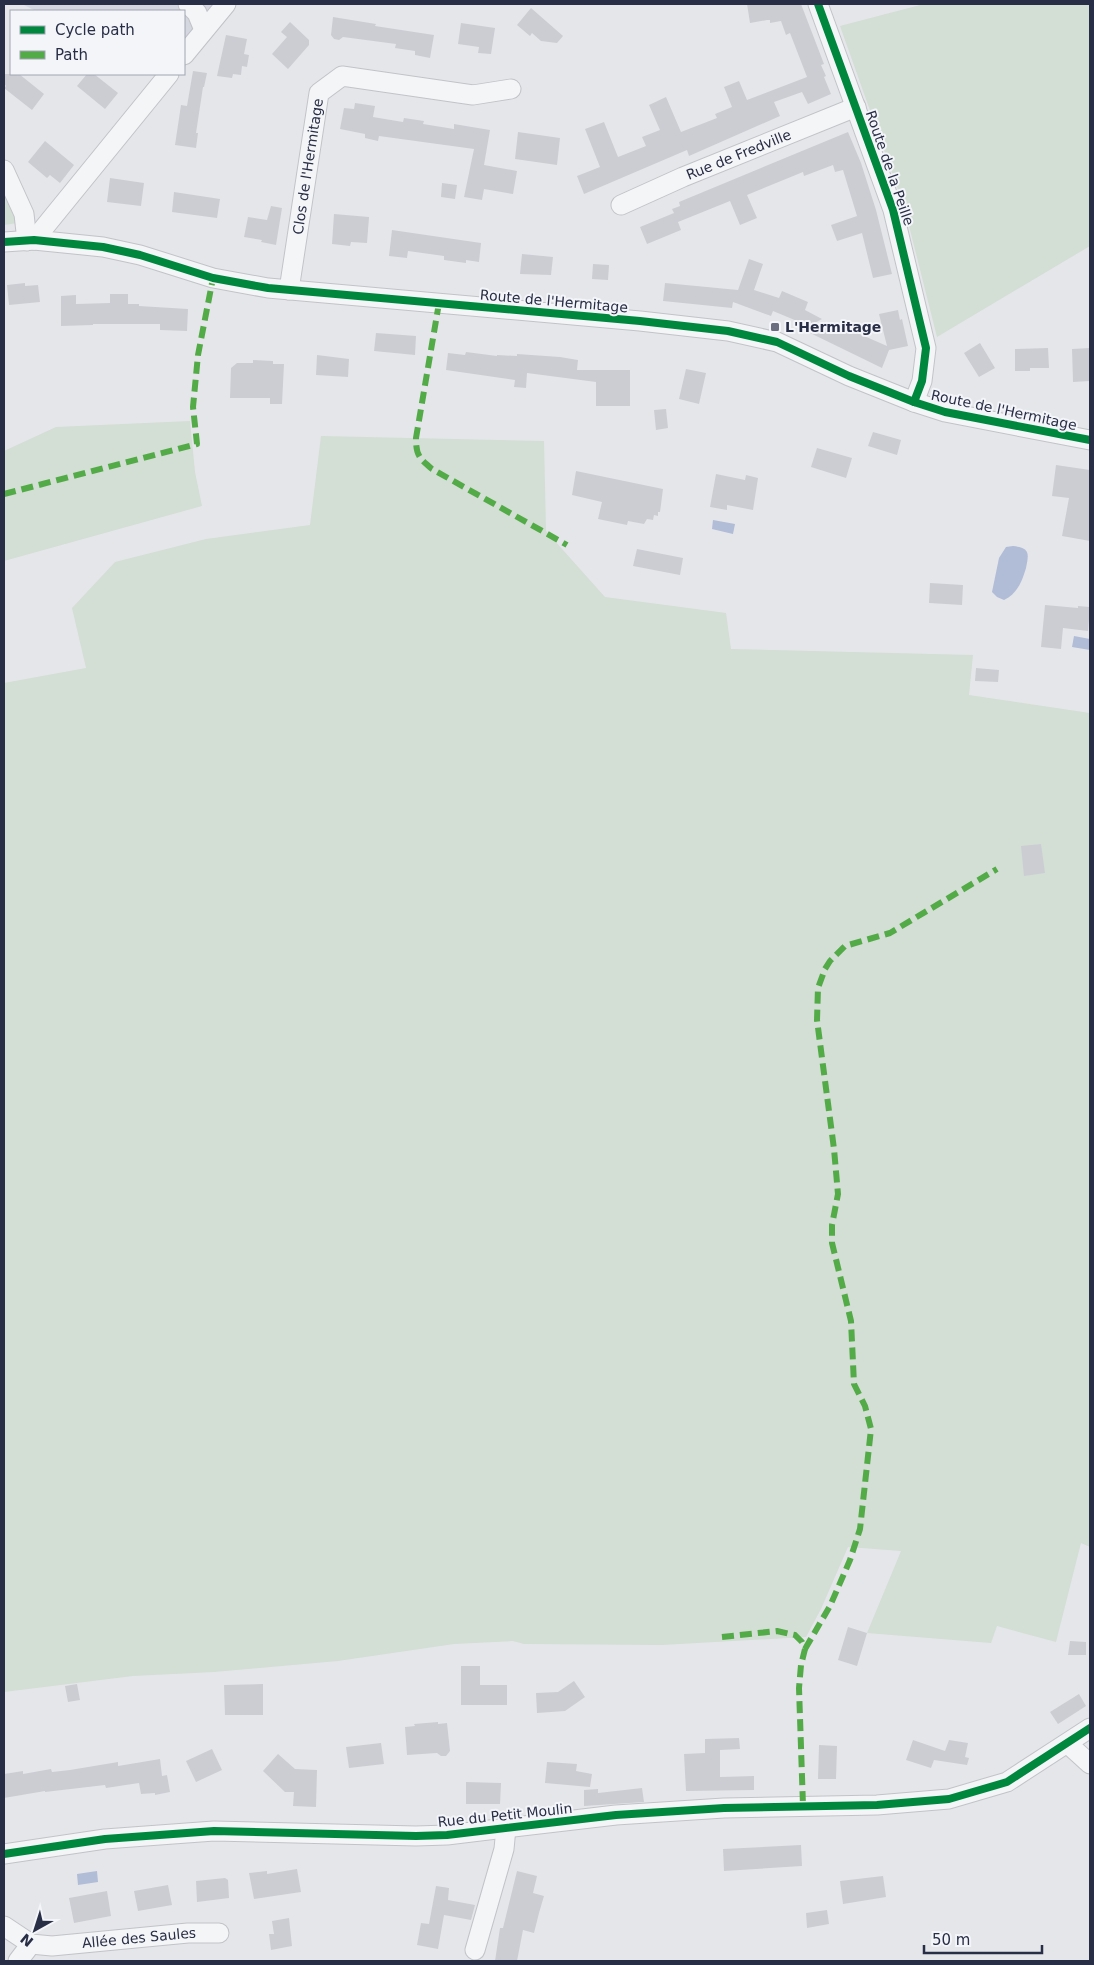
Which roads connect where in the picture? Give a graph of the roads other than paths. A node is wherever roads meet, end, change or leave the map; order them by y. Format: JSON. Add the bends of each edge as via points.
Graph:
{"nodes":[{"id":1,"x":188,"y":4,"type":"edge"},
{"id":2,"x":226,"y":4,"type":"edge"},
{"id":3,"x":818,"y":4,"type":"edge"},
{"id":4,"x":204,"y":30,"type":"junction"},
{"id":5,"x":185,"y":54,"type":"edge"},
{"id":6,"x":168,"y":75,"type":"edge"},
{"id":7,"x":511,"y":89,"type":"dead end"},
{"id":8,"x":856,"y":107,"type":"junction"},
{"id":9,"x":4,"y":170,"type":"edge"},
{"id":10,"x":621,"y":205,"type":"dead end"},
{"id":11,"x":31,"y":241,"type":"junction"},
{"id":12,"x":4,"y":242,"type":"edge"},
{"id":13,"x":290,"y":290,"type":"junction"},
{"id":14,"x":914,"y":402,"type":"junction"},
{"id":15,"x":1090,"y":440,"type":"edge"},
{"id":16,"x":1090,"y":1728,"type":"edge"},
{"id":17,"x":1068,"y":1744,"type":"junction"},
{"id":18,"x":1090,"y":1764,"type":"edge"},
{"id":19,"x":506,"y":1828,"type":"junction"},
{"id":20,"x":4,"y":1854,"type":"edge"},
{"id":21,"x":4,"y":1926,"type":"edge"},
{"id":22,"x":219,"y":1933,"type":"dead end"},
{"id":23,"x":31,"y":1944,"type":"junction"},
{"id":24,"x":475,"y":1950,"type":"dead end"},
{"id":25,"x":18,"y":1961,"type":"edge"}],
"edges":[{"from":1,"to":4,"type":"street","via":[[197,13]]},
{"from":2,"to":4,"type":"street"},
{"from":3,"to":8,"type":"street","name":"Route de la Peille"},
{"from":4,"to":5,"type":"street"},
{"from":6,"to":11,"type":"street"},
{"from":7,"to":13,"type":"street","name":"Clos de l'Hermitage","via":[[473,96],[342,76],[319,93]]},
{"from":8,"to":10,"type":"street","name":"Rue de Fredville"},
{"from":8,"to":14,"type":"street","name":"Route de la Peille","via":[[893,210],[926,348],[922,381]]},
{"from":9,"to":11,"type":"street","via":[[24,214]]},
{"from":11,"to":12,"type":"street","name":"Route de l'Hermitage"},
{"from":11,"to":13,"type":"street","name":"Route de l'Hermitage","via":[[103,247],[213,278]]},
{"from":13,"to":14,"type":"street","name":"Route de l'Hermitage","via":[[728,331],[777,342]]},
{"from":14,"to":15,"type":"street","name":"Route de l'Hermitage","via":[[996,424]]},
{"from":16,"to":17,"type":"street","name":"Rue du Petit Moulin"},
{"from":17,"to":18,"type":"street"},
{"from":17,"to":19,"type":"street","name":"Rue du Petit Moulin","via":[[1007,1782],[949,1800],[724,1808],[616,1815]]},
{"from":19,"to":20,"type":"street","name":"Rue du Petit Moulin","via":[[416,1836],[214,1831],[105,1839]]},
{"from":19,"to":24,"type":"street","via":[[504,1848]]},
{"from":21,"to":23,"type":"street"},
{"from":22,"to":23,"type":"street","name":"Allée des Saules","via":[[188,1932],[52,1946]]},
{"from":23,"to":25,"type":"street"}]}
